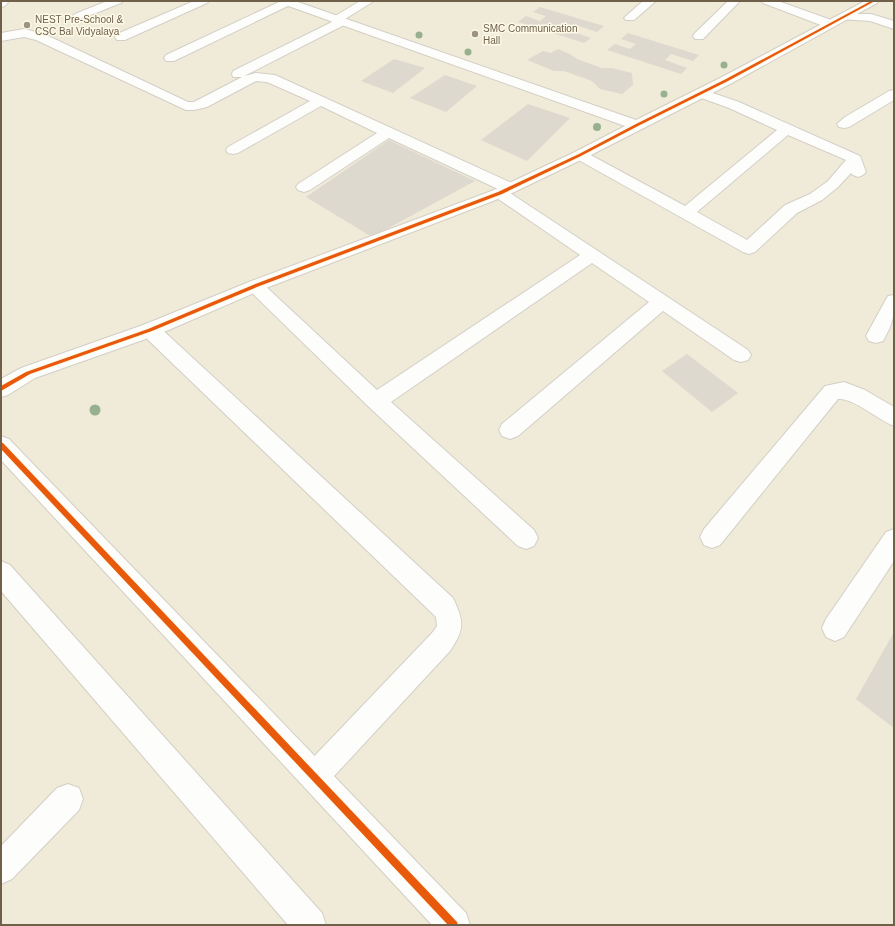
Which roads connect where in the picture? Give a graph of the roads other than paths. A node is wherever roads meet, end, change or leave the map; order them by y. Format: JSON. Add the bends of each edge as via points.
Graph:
{"nodes":[{"id":1,"x":3,"y":1,"type":"edge"},
{"id":2,"x":117,"y":1,"type":"edge"},
{"id":3,"x":203,"y":1,"type":"edge"},
{"id":4,"x":368,"y":1,"type":"edge"},
{"id":5,"x":650,"y":1,"type":"edge"},
{"id":6,"x":734,"y":1,"type":"edge"},
{"id":7,"x":767,"y":1,"type":"edge"},
{"id":8,"x":873,"y":1,"type":"edge"},
{"id":9,"x":286,"y":2,"type":"edge"},
{"id":10,"x":1,"y":4,"type":"edge"},
{"id":11,"x":79,"y":16,"type":"dead end"},
{"id":12,"x":844,"y":16,"type":"junction"},
{"id":13,"x":630,"y":18,"type":"dead end"},
{"id":14,"x":339,"y":21,"type":"junction"},
{"id":15,"x":830,"y":24,"type":"junction"},
{"id":16,"x":894,"y":25,"type":"edge"},
{"id":17,"x":699,"y":36,"type":"dead end"},
{"id":18,"x":1,"y":37,"type":"edge"},
{"id":19,"x":121,"y":37,"type":"dead end"},
{"id":20,"x":170,"y":58,"type":"dead end"},
{"id":21,"x":220,"y":83,"type":"dead end"},
{"id":22,"x":701,"y":93,"type":"junction"},
{"id":23,"x":894,"y":94,"type":"edge"},
{"id":24,"x":320,"y":101,"type":"junction"},
{"id":25,"x":844,"y":124,"type":"dead end"},
{"id":26,"x":637,"y":125,"type":"junction"},
{"id":27,"x":786,"y":129,"type":"junction"},
{"id":28,"x":388,"y":132,"type":"junction"},
{"id":29,"x":233,"y":150,"type":"dead end"},
{"id":30,"x":580,"y":155,"type":"junction"},
{"id":31,"x":855,"y":159,"type":"junction"},
{"id":32,"x":860,"y":177,"type":"dead end"},
{"id":33,"x":304,"y":187,"type":"dead end"},
{"id":34,"x":505,"y":190,"type":"junction"},
{"id":35,"x":686,"y":213,"type":"junction"},
{"id":36,"x":592,"y":255,"type":"junction"},
{"id":37,"x":255,"y":286,"type":"junction"},
{"id":38,"x":894,"y":301,"type":"edge"},
{"id":39,"x":662,"y":302,"type":"junction"},
{"id":40,"x":150,"y":330,"type":"junction"},
{"id":41,"x":876,"y":336,"type":"dead end"},
{"id":42,"x":741,"y":355,"type":"dead end"},
{"id":43,"x":28,"y":373,"type":"junction"},
{"id":44,"x":1,"y":374,"type":"edge"},
{"id":45,"x":1,"y":389,"type":"edge"},
{"id":46,"x":376,"y":401,"type":"junction"},
{"id":47,"x":894,"y":417,"type":"edge"},
{"id":48,"x":510,"y":430,"type":"dead end"},
{"id":49,"x":1,"y":445,"type":"edge"},
{"id":50,"x":712,"y":537,"type":"dead end"},
{"id":51,"x":526,"y":538,"type":"dead end"},
{"id":52,"x":894,"y":540,"type":"edge"},
{"id":53,"x":1,"y":572,"type":"edge"},
{"id":54,"x":835,"y":628,"type":"dead end"},
{"id":55,"x":314,"y":777,"type":"junction"},
{"id":56,"x":68,"y":799,"type":"dead end"},
{"id":57,"x":1,"y":868,"type":"edge"},
{"id":58,"x":310,"y":925,"type":"edge"},
{"id":59,"x":454,"y":925,"type":"edge"}],
"edges":[{"from":1,"to":10,"type":"street"},
{"from":2,"to":11,"type":"street"},
{"from":3,"to":19,"type":"street"},
{"from":4,"to":14,"type":"street"},
{"from":5,"to":13,"type":"street"},
{"from":6,"to":17,"type":"street"},
{"from":7,"to":15,"type":"street"},
{"from":8,"to":12,"type":"street"},
{"from":9,"to":14,"type":"street"},
{"from":9,"to":20,"type":"street"},
{"from":12,"to":15,"type":"street"},
{"from":12,"to":16,"type":"street","via":[[871,18]]},
{"from":14,"to":21,"type":"street"},
{"from":14,"to":26,"type":"street"},
{"from":15,"to":22,"type":"street"},
{"from":18,"to":24,"type":"street","via":[[24,33],[40,37],[186,106],[202,104],[256,77],[270,78]]},
{"from":22,"to":26,"type":"street"},
{"from":22,"to":27,"type":"street","via":[[720,98]]},
{"from":23,"to":25,"type":"street"},
{"from":24,"to":28,"type":"street"},
{"from":24,"to":29,"type":"street"},
{"from":26,"to":30,"type":"street"},
{"from":27,"to":31,"type":"street"},
{"from":27,"to":35,"type":"street"},
{"from":28,"to":33,"type":"street"},
{"from":28,"to":34,"type":"street"},
{"from":30,"to":34,"type":"street"},
{"from":30,"to":35,"type":"street"},
{"from":31,"to":32,"type":"street"},
{"from":31,"to":35,"type":"street","via":[[833,184],[816,197],[791,209],[749,248]]},
{"from":34,"to":36,"type":"street"},
{"from":34,"to":37,"type":"street"},
{"from":36,"to":39,"type":"street"},
{"from":36,"to":46,"type":"street"},
{"from":37,"to":40,"type":"street"},
{"from":37,"to":46,"type":"street"},
{"from":38,"to":41,"type":"street"},
{"from":39,"to":42,"type":"street"},
{"from":39,"to":48,"type":"street"},
{"from":40,"to":43,"type":"street"},
{"from":40,"to":55,"type":"street","via":[[444,607],[451,621],[449,631],[441,642]]},
{"from":43,"to":44,"type":"street"},
{"from":43,"to":45,"type":"street"},
{"from":46,"to":51,"type":"street"},
{"from":47,"to":50,"type":"street","via":[[844,390],[832,392]]},
{"from":49,"to":55,"type":"street"},
{"from":52,"to":54,"type":"street"},
{"from":53,"to":58,"type":"street"},
{"from":55,"to":59,"type":"street"},
{"from":56,"to":57,"type":"street"}]}
